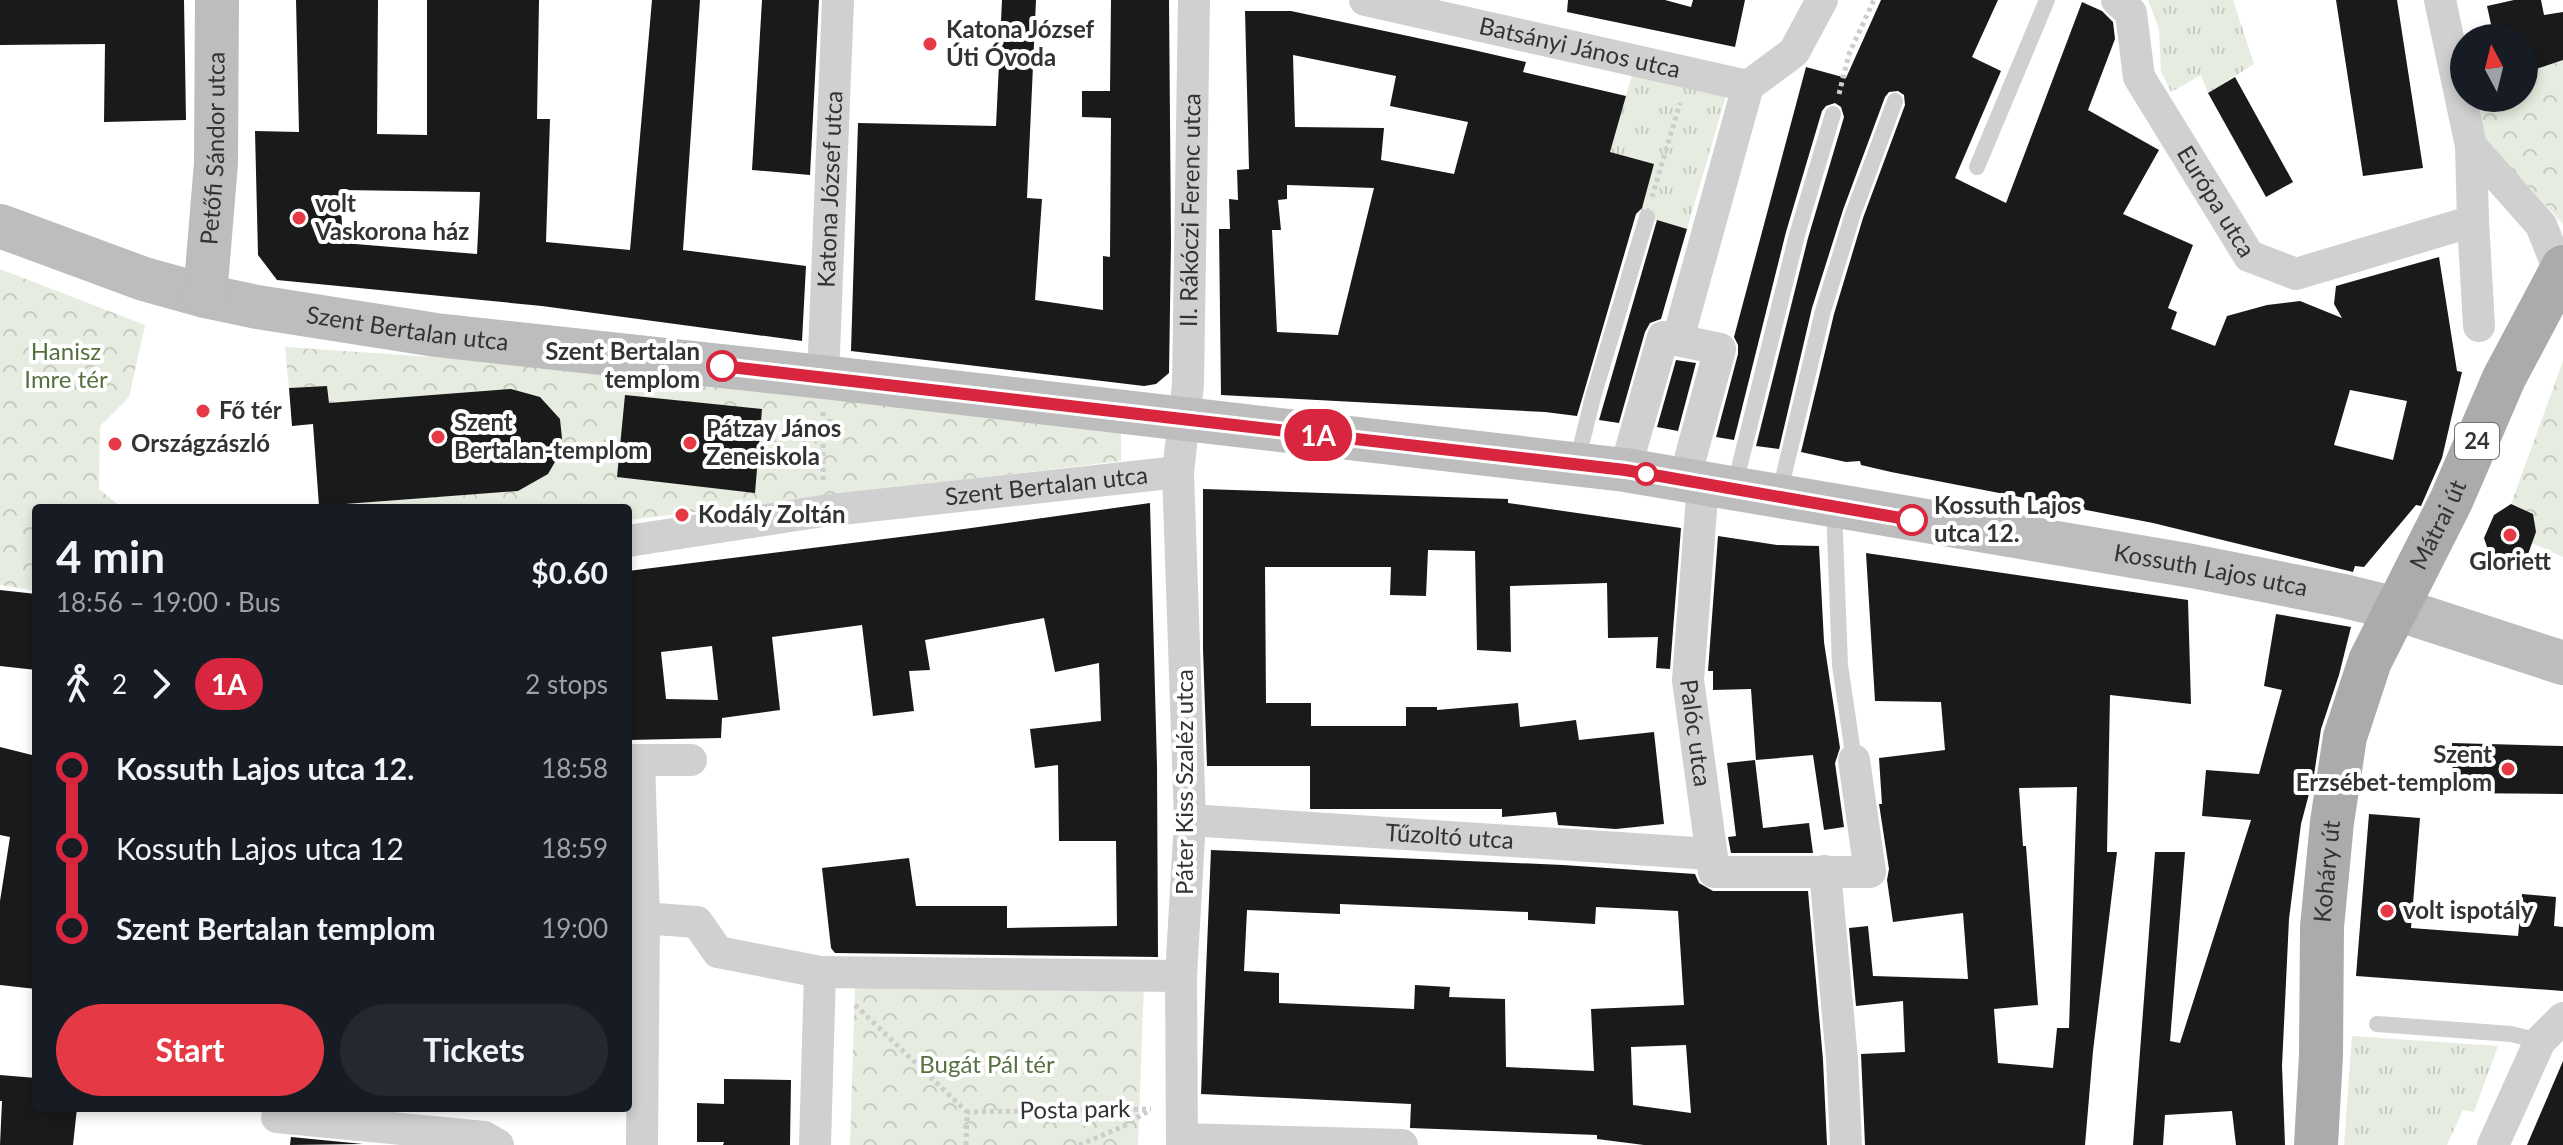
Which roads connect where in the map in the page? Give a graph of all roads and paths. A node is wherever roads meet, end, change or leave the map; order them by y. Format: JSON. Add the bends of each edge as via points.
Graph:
{"nodes":[{"id":1,"x":217,"y":0,"type":"edge"},
{"id":2,"x":838,"y":0,"type":"edge"},
{"id":3,"x":1194,"y":0,"type":"edge"},
{"id":4,"x":1365,"y":0,"type":"edge"},
{"id":5,"x":1822,"y":0,"type":"edge"},
{"id":6,"x":1874,"y":0,"type":"edge"},
{"id":7,"x":2047,"y":0,"type":"edge"},
{"id":8,"x":2117,"y":0,"type":"edge"},
{"id":9,"x":2440,"y":0,"type":"edge"},
{"id":10,"x":1688,"y":73,"type":"junction"},
{"id":11,"x":1748,"y":86,"type":"junction"},
{"id":12,"x":1895,"y":101,"type":"dead end"},
{"id":13,"x":1833,"y":114,"type":"joint"},
{"id":14,"x":2471,"y":146,"type":"junction"},
{"id":15,"x":1977,"y":167,"type":"dead end"},
{"id":16,"x":1647,"y":217,"type":"joint"},
{"id":17,"x":2473,"y":221,"type":"junction"},
{"id":18,"x":0,"y":226,"type":"edge"},
{"id":19,"x":2561,"y":270,"type":"edge"},
{"id":20,"x":205,"y":296,"type":"junction"},
{"id":21,"x":2479,"y":326,"type":"dead end"},
{"id":22,"x":1678,"y":339,"type":"junction"},
{"id":23,"x":823,"y":377,"type":"junction"},
{"id":24,"x":1185,"y":420,"type":"junction"},
{"id":25,"x":1577,"y":464,"type":"junction"},
{"id":26,"x":1625,"y":470,"type":"junction"},
{"id":27,"x":1178,"y":472,"type":"junction"},
{"id":28,"x":1707,"y":485,"type":"junction"},
{"id":29,"x":1778,"y":496,"type":"junction"},
{"id":30,"x":1834,"y":506,"type":"junction"},
{"id":31,"x":823,"y":511,"type":"junction"},
{"id":32,"x":632,"y":540,"type":"edge"},
{"id":33,"x":2397,"y":609,"type":"junction"},
{"id":34,"x":2563,"y":663,"type":"edge"},
{"id":35,"x":634,"y":760,"type":"edge"},
{"id":36,"x":691,"y":760,"type":"dead end"},
{"id":37,"x":1854,"y":760,"type":"joint"},
{"id":38,"x":1190,"y":820,"type":"junction"},
{"id":39,"x":1710,"y":854,"type":"junction"},
{"id":40,"x":1825,"y":871,"type":"junction"},
{"id":41,"x":636,"y":917,"type":"edge"},
{"id":42,"x":820,"y":972,"type":"junction"},
{"id":43,"x":1181,"y":976,"type":"junction"},
{"id":44,"x":2563,"y":1018,"type":"edge"},
{"id":45,"x":2377,"y":1024,"type":"dead end"},
{"id":46,"x":636,"y":1032,"type":"edge"},
{"id":47,"x":2540,"y":1041,"type":"junction"},
{"id":48,"x":967,"y":1112,"type":"junction"},
{"id":49,"x":277,"y":1117,"type":"dead end"},
{"id":50,"x":1182,"y":1142,"type":"edge"},
{"id":51,"x":498,"y":1145,"type":"edge"},
{"id":52,"x":642,"y":1145,"type":"edge"},
{"id":53,"x":815,"y":1145,"type":"edge"},
{"id":54,"x":966,"y":1145,"type":"edge"},
{"id":55,"x":1079,"y":1145,"type":"edge"},
{"id":56,"x":1402,"y":1145,"type":"edge"},
{"id":57,"x":1846,"y":1145,"type":"edge"},
{"id":58,"x":2316,"y":1145,"type":"edge"},
{"id":59,"x":2493,"y":1145,"type":"edge"}],
"edges":[{"from":1,"to":20,"type":"main road","name":"Petőfi Sándor utca","via":[[216,163]]},
{"from":2,"to":23,"type":"street","name":"Katona József utca"},
{"from":3,"to":24,"type":"street","name":"II. Rákóczi Ferenc utca"},
{"from":4,"to":10,"type":"street","name":"Batsányi János utca"},
{"from":5,"to":11,"type":"street","via":[[1794,52]]},
{"from":6,"to":13,"type":"path","via":[[1849,54]]},
{"from":7,"to":15,"type":"lane"},
{"from":8,"to":17,"type":"street","name":"Európa utca","via":[[2131,13],[2139,77],[2249,256],[2296,274]]},
{"from":9,"to":14,"type":"street"},
{"from":10,"to":11,"type":"street","name":"Batsányi János utca"},
{"from":10,"to":16,"type":"path"},
{"from":11,"to":22,"type":"street"},
{"from":12,"to":29,"type":"lane","via":[[1823,311]]},
{"from":13,"to":28,"type":"lane","via":[[1797,235]]},
{"from":14,"to":17,"type":"street"},
{"from":14,"to":19,"type":"street","via":[[2541,225]]},
{"from":16,"to":25,"type":"lane"},
{"from":17,"to":21,"type":"street"},
{"from":18,"to":20,"type":"main road","name":"Szent Bertalan utca"},
{"from":19,"to":33,"type":"main road","name":"Mátrai út","number":"24","via":[[2504,378]]},
{"from":20,"to":23,"type":"main road","name":"Szent Bertalan utca","via":[[436,335]]},
{"from":22,"to":26,"type":"street","via":[[1663,337]]},
{"from":22,"to":28,"type":"street","name":"Palóc utca","via":[[1720,349]]},
{"from":23,"to":24,"type":"main road","name":"Szent Bertalan utca"},
{"from":23,"to":31,"type":"path"},
{"from":24,"to":25,"type":"main road","name":"Kossuth Lajos utca"},
{"from":24,"to":27,"type":"street","name":"Páter Kiss Szaléz utca"},
{"from":25,"to":26,"type":"main road","name":"Kossuth Lajos utca"},
{"from":26,"to":28,"type":"main road","name":"Kossuth Lajos utca"},
{"from":27,"to":31,"type":"street","name":"Szent Bertalan utca"},
{"from":27,"to":38,"type":"street","name":"Páter Kiss Szaléz utca"},
{"from":28,"to":29,"type":"main road","name":"Kossuth Lajos utca"},
{"from":28,"to":39,"type":"street","name":"Palóc utca","via":[[1688,680]]},
{"from":29,"to":30,"type":"main road","name":"Kossuth Lajos utca"},
{"from":30,"to":33,"type":"main road","name":"Kossuth Lajos utca","via":[[2192,566]]},
{"from":30,"to":37,"type":"lane","via":[[1840,665]]},
{"from":31,"to":32,"type":"street","name":"Szent Bertalan utca"},
{"from":33,"to":34,"type":"main road","name":"Kossuth Lajos utca"},
{"from":33,"to":58,"type":"main road","name":"Koháry út","number":"24","via":[[2370,661],[2345,737],[2322,927]]},
{"from":35,"to":36,"type":"street"},
{"from":35,"to":41,"type":"street"},
{"from":37,"to":40,"type":"street","via":[[1870,872]]},
{"from":38,"to":39,"type":"street","name":"Tűzoltó utca"},
{"from":38,"to":43,"type":"street","name":"Páter Kiss Szaléz utca"},
{"from":39,"to":40,"type":"street","via":[[1714,872]]},
{"from":40,"to":57,"type":"street"},
{"from":41,"to":42,"type":"street","via":[[697,922],[718,952]]},
{"from":41,"to":46,"type":"street"},
{"from":42,"to":43,"type":"street"},
{"from":42,"to":48,"type":"path"},
{"from":42,"to":53,"type":"street"},
{"from":43,"to":50,"type":"street","name":"Páter Kiss Szaléz utca"},
{"from":44,"to":47,"type":"street"},
{"from":45,"to":47,"type":"lane"},
{"from":46,"to":52,"type":"street"},
{"from":47,"to":59,"type":"street"},
{"from":48,"to":54,"type":"path"},
{"from":48,"to":55,"type":"path","name":"Posta park","via":[[1151,1109]]},
{"from":49,"to":51,"type":"street","via":[[484,1137]]},
{"from":50,"to":56,"type":"street"}]}
